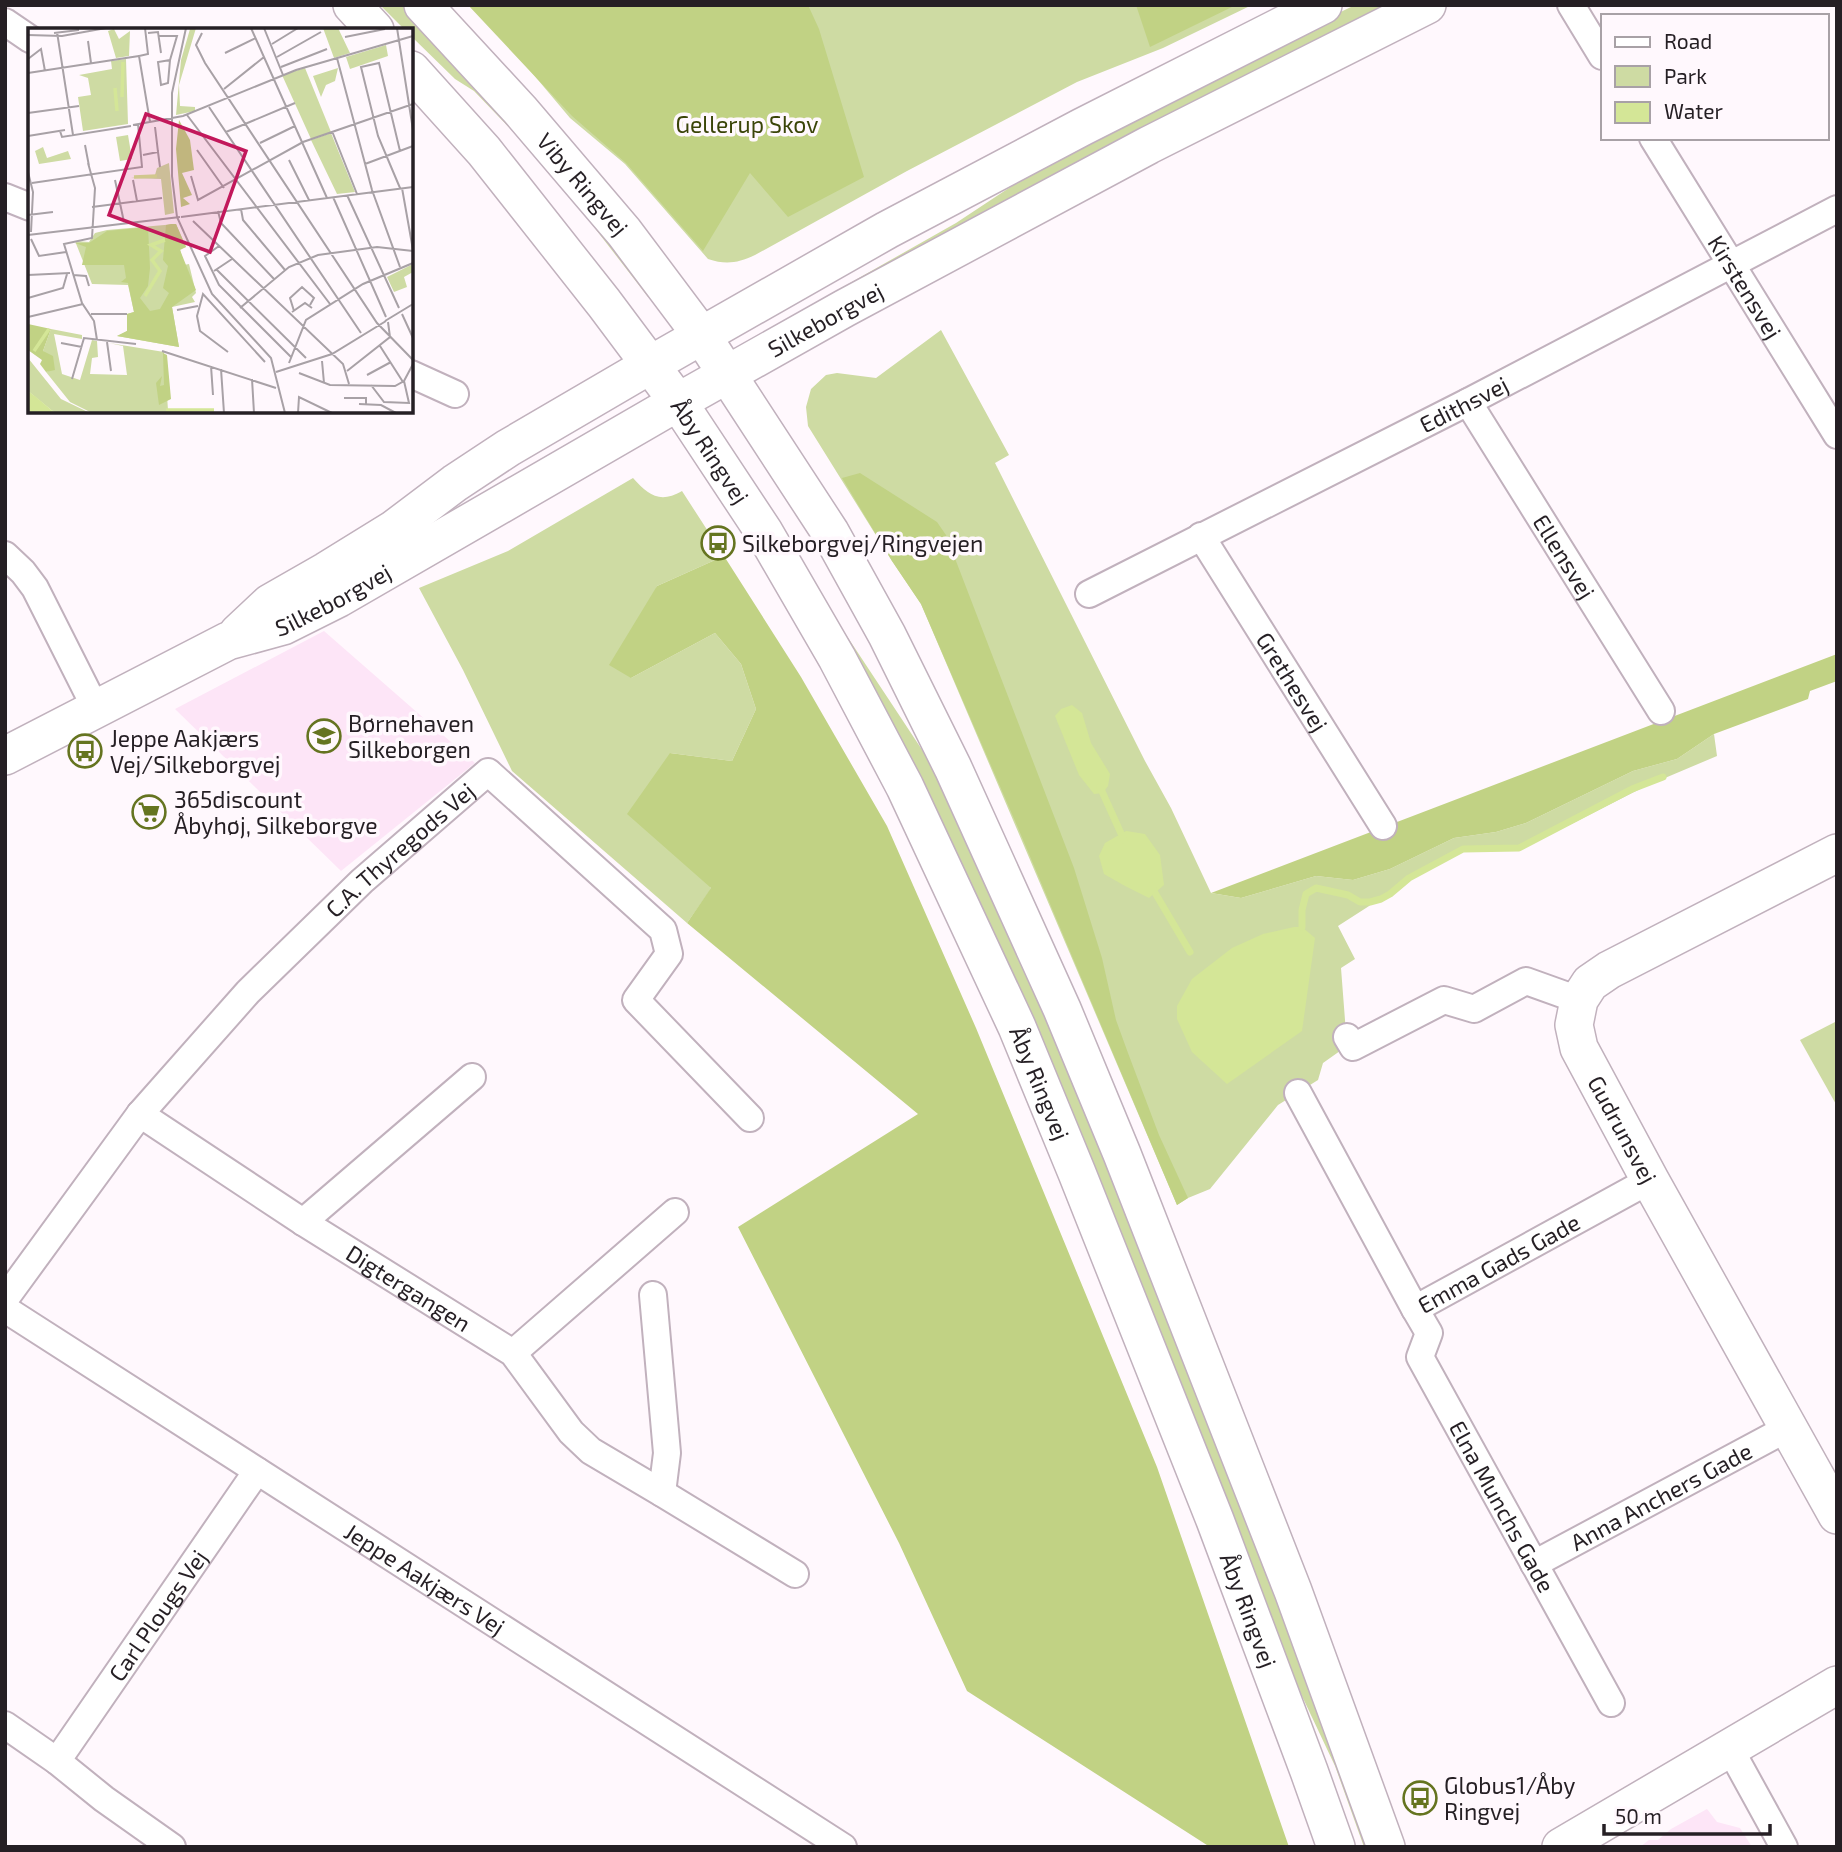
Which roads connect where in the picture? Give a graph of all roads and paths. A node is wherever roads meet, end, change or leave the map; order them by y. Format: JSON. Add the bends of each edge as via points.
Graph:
{"nodes":[{"id":1,"x":352,"y":5,"type":"edge"},
{"id":2,"x":423,"y":5,"type":"edge"},
{"id":3,"x":1323,"y":5,"type":"edge"},
{"id":4,"x":1427,"y":5,"type":"edge"},
{"id":5,"x":1572,"y":5,"type":"edge"},
{"id":6,"x":5,"y":22,"type":"edge"},
{"id":7,"x":372,"y":28,"type":"edge"},
{"id":8,"x":28,"y":38,"type":"edge"},
{"id":9,"x":1601,"y":54,"type":"edge"},
{"id":10,"x":413,"y":72,"type":"edge"},
{"id":11,"x":1654,"y":140,"type":"edge"},
{"id":12,"x":5,"y":197,"type":"edge"},
{"id":13,"x":28,"y":206,"type":"edge"},
{"id":14,"x":1837,"y":209,"type":"edge"},
{"id":15,"x":1730,"y":264,"type":"junction"},
{"id":16,"x":702,"y":336,"type":"junction"},
{"id":17,"x":650,"y":365,"type":"junction"},
{"id":18,"x":728,"y":374,"type":"junction"},
{"id":19,"x":413,"y":375,"type":"edge"},
{"id":20,"x":455,"y":394,"type":"dead end"},
{"id":21,"x":678,"y":402,"type":"junction"},
{"id":22,"x":1468,"y":402,"type":"junction"},
{"id":23,"x":1837,"y":435,"type":"edge"},
{"id":24,"x":1201,"y":536,"type":"junction"},
{"id":25,"x":5,"y":555,"type":"edge"},
{"id":26,"x":1089,"y":594,"type":"dead end"},
{"id":27,"x":229,"y":641,"type":"junction"},
{"id":28,"x":96,"y":709,"type":"junction"},
{"id":29,"x":1661,"y":711,"type":"dead end"},
{"id":30,"x":5,"y":756,"type":"edge"},
{"id":31,"x":1383,"y":827,"type":"dead end"},
{"id":32,"x":1837,"y":853,"type":"edge"},
{"id":33,"x":1579,"y":1000,"type":"junction"},
{"id":34,"x":1347,"y":1037,"type":"dead end"},
{"id":35,"x":472,"y":1077,"type":"dead end"},
{"id":36,"x":1298,"y":1093,"type":"dead end"},
{"id":37,"x":140,"y":1114,"type":"junction"},
{"id":38,"x":750,"y":1118,"type":"dead end"},
{"id":39,"x":1650,"y":1180,"type":"junction"},
{"id":40,"x":675,"y":1212,"type":"dead end"},
{"id":41,"x":303,"y":1223,"type":"junction"},
{"id":42,"x":653,"y":1295,"type":"dead end"},
{"id":43,"x":5,"y":1298,"type":"edge"},
{"id":44,"x":5,"y":1309,"type":"edge"},
{"id":45,"x":1415,"y":1309,"type":"junction"},
{"id":46,"x":513,"y":1353,"type":"junction"},
{"id":47,"x":1788,"y":1427,"type":"junction"},
{"id":48,"x":257,"y":1471,"type":"junction"},
{"id":49,"x":662,"y":1493,"type":"junction"},
{"id":50,"x":1837,"y":1515,"type":"edge"},
{"id":51,"x":1534,"y":1564,"type":"junction"},
{"id":52,"x":795,"y":1574,"type":"dead end"},
{"id":53,"x":1837,"y":1685,"type":"edge"},
{"id":54,"x":1611,"y":1703,"type":"dead end"},
{"id":55,"x":5,"y":1725,"type":"edge"},
{"id":56,"x":1729,"y":1747,"type":"junction"},
{"id":57,"x":57,"y":1761,"type":"junction"},
{"id":58,"x":172,"y":1847,"type":"edge"},
{"id":59,"x":843,"y":1847,"type":"edge"},
{"id":60,"x":1336,"y":1847,"type":"edge"},
{"id":61,"x":1386,"y":1847,"type":"edge"},
{"id":62,"x":1561,"y":1847,"type":"edge"},
{"id":63,"x":1784,"y":1847,"type":"edge"}],
"edges":[{"from":1,"to":7,"type":"main road"},
{"from":2,"to":16,"type":"main road","name":"Viby Ringvej","via":[[624,232]]},
{"from":3,"to":16,"type":"main road","name":"Silkeborgvej","via":[[887,230]]},
{"from":4,"to":18,"type":"main road","name":"Silkeborgvej","via":[[1149,145]]},
{"from":5,"to":9,"type":"street"},
{"from":6,"to":8,"type":"street"},
{"from":10,"to":17,"type":"main road","via":[[484,151]]},
{"from":11,"to":15,"type":"street","name":"Kirstensvej"},
{"from":12,"to":13,"type":"street"},
{"from":14,"to":15,"type":"street","name":"Edithsvej"},
{"from":15,"to":22,"type":"street","name":"Edithsvej"},
{"from":15,"to":23,"type":"street","name":"Kirstensvej"},
{"from":16,"to":17,"type":"main road","name":"Silkeborgvej"},
{"from":16,"to":18,"type":"main road","name":"Viby Ringvej"},
{"from":17,"to":21,"type":"main road","name":"Åby Ringvej"},
{"from":17,"to":27,"type":"main road","name":"Silkeborgvej","via":[[508,448],[394,529],[270,603]]},
{"from":18,"to":21,"type":"main road","name":"Silkeborgvej"},
{"from":18,"to":61,"type":"main road","name":"Åby Ringvej","via":[[830,532],[887,635],[953,768],[1056,997],[1239,1450]]},
{"from":19,"to":20,"type":"street"},
{"from":21,"to":27,"type":"main road","name":"Silkeborgvej","via":[[339,598],[282,626]]},
{"from":21,"to":60,"type":"main road","name":"Åby Ringvej","via":[[764,532],[837,658],[905,787],[1017,1027],[1215,1520]]},
{"from":22,"to":24,"type":"street","name":"Edithsvej"},
{"from":22,"to":29,"type":"street","name":"Ellensvej"},
{"from":24,"to":26,"type":"street","name":"Edithsvej"},
{"from":24,"to":31,"type":"street","name":"Grethesvej"},
{"from":25,"to":28,"type":"street","via":[[35,588]]},
{"from":27,"to":28,"type":"main road","name":"Silkeborgvej"},
{"from":28,"to":30,"type":"main road","name":"Silkeborgvej"},
{"from":32,"to":33,"type":"main road","via":[[1609,971],[1590,983]]},
{"from":33,"to":34,"type":"street","via":[[1526,981],[1474,1009],[1444,1000],[1353,1047]]},
{"from":33,"to":39,"type":"main road","name":"Gudrunsvej","via":[[1574,1025],[1579,1048]]},
{"from":35,"to":41,"type":"street"},
{"from":36,"to":45,"type":"street","name":"Emma Gads Gade"},
{"from":37,"to":38,"type":"street","name":"C.A. Thyregods Vej","via":[[248,992],[362,881],[488,772],[663,930],[669,954],[636,1000]]},
{"from":37,"to":41,"type":"street","name":"Digtergangen"},
{"from":37,"to":43,"type":"street","name":"C.A. Thyregods Vej"},
{"from":39,"to":45,"type":"street","name":"Emma Gads Gade"},
{"from":39,"to":47,"type":"main road","name":"Gudrunsvej"},
{"from":40,"to":46,"type":"street"},
{"from":41,"to":46,"type":"street","name":"Digtergangen"},
{"from":42,"to":49,"type":"street","via":[[667,1454]]},
{"from":44,"to":48,"type":"street","name":"Jeppe Aakjærs Vej"},
{"from":45,"to":51,"type":"street","name":"Elna Munchs Gade","via":[[1429,1333],[1420,1357]]},
{"from":46,"to":49,"type":"street","name":"Digtergangen","via":[[570,1432],[591,1451]]},
{"from":47,"to":50,"type":"main road","name":"Gudrunsvej"},
{"from":47,"to":51,"type":"street","name":"Anna Anchers Gade"},
{"from":48,"to":57,"type":"street","name":"Carl Plougs Vej"},
{"from":48,"to":59,"type":"street","name":"Jeppe Aakjærs Vej"},
{"from":49,"to":52,"type":"street","name":"Digtergangen"},
{"from":51,"to":54,"type":"street","name":"Elna Munchs Gade"},
{"from":53,"to":56,"type":"main road"},
{"from":55,"to":57,"type":"street"},
{"from":56,"to":62,"type":"main road"},
{"from":56,"to":63,"type":"street"},
{"from":57,"to":58,"type":"street"}]}
